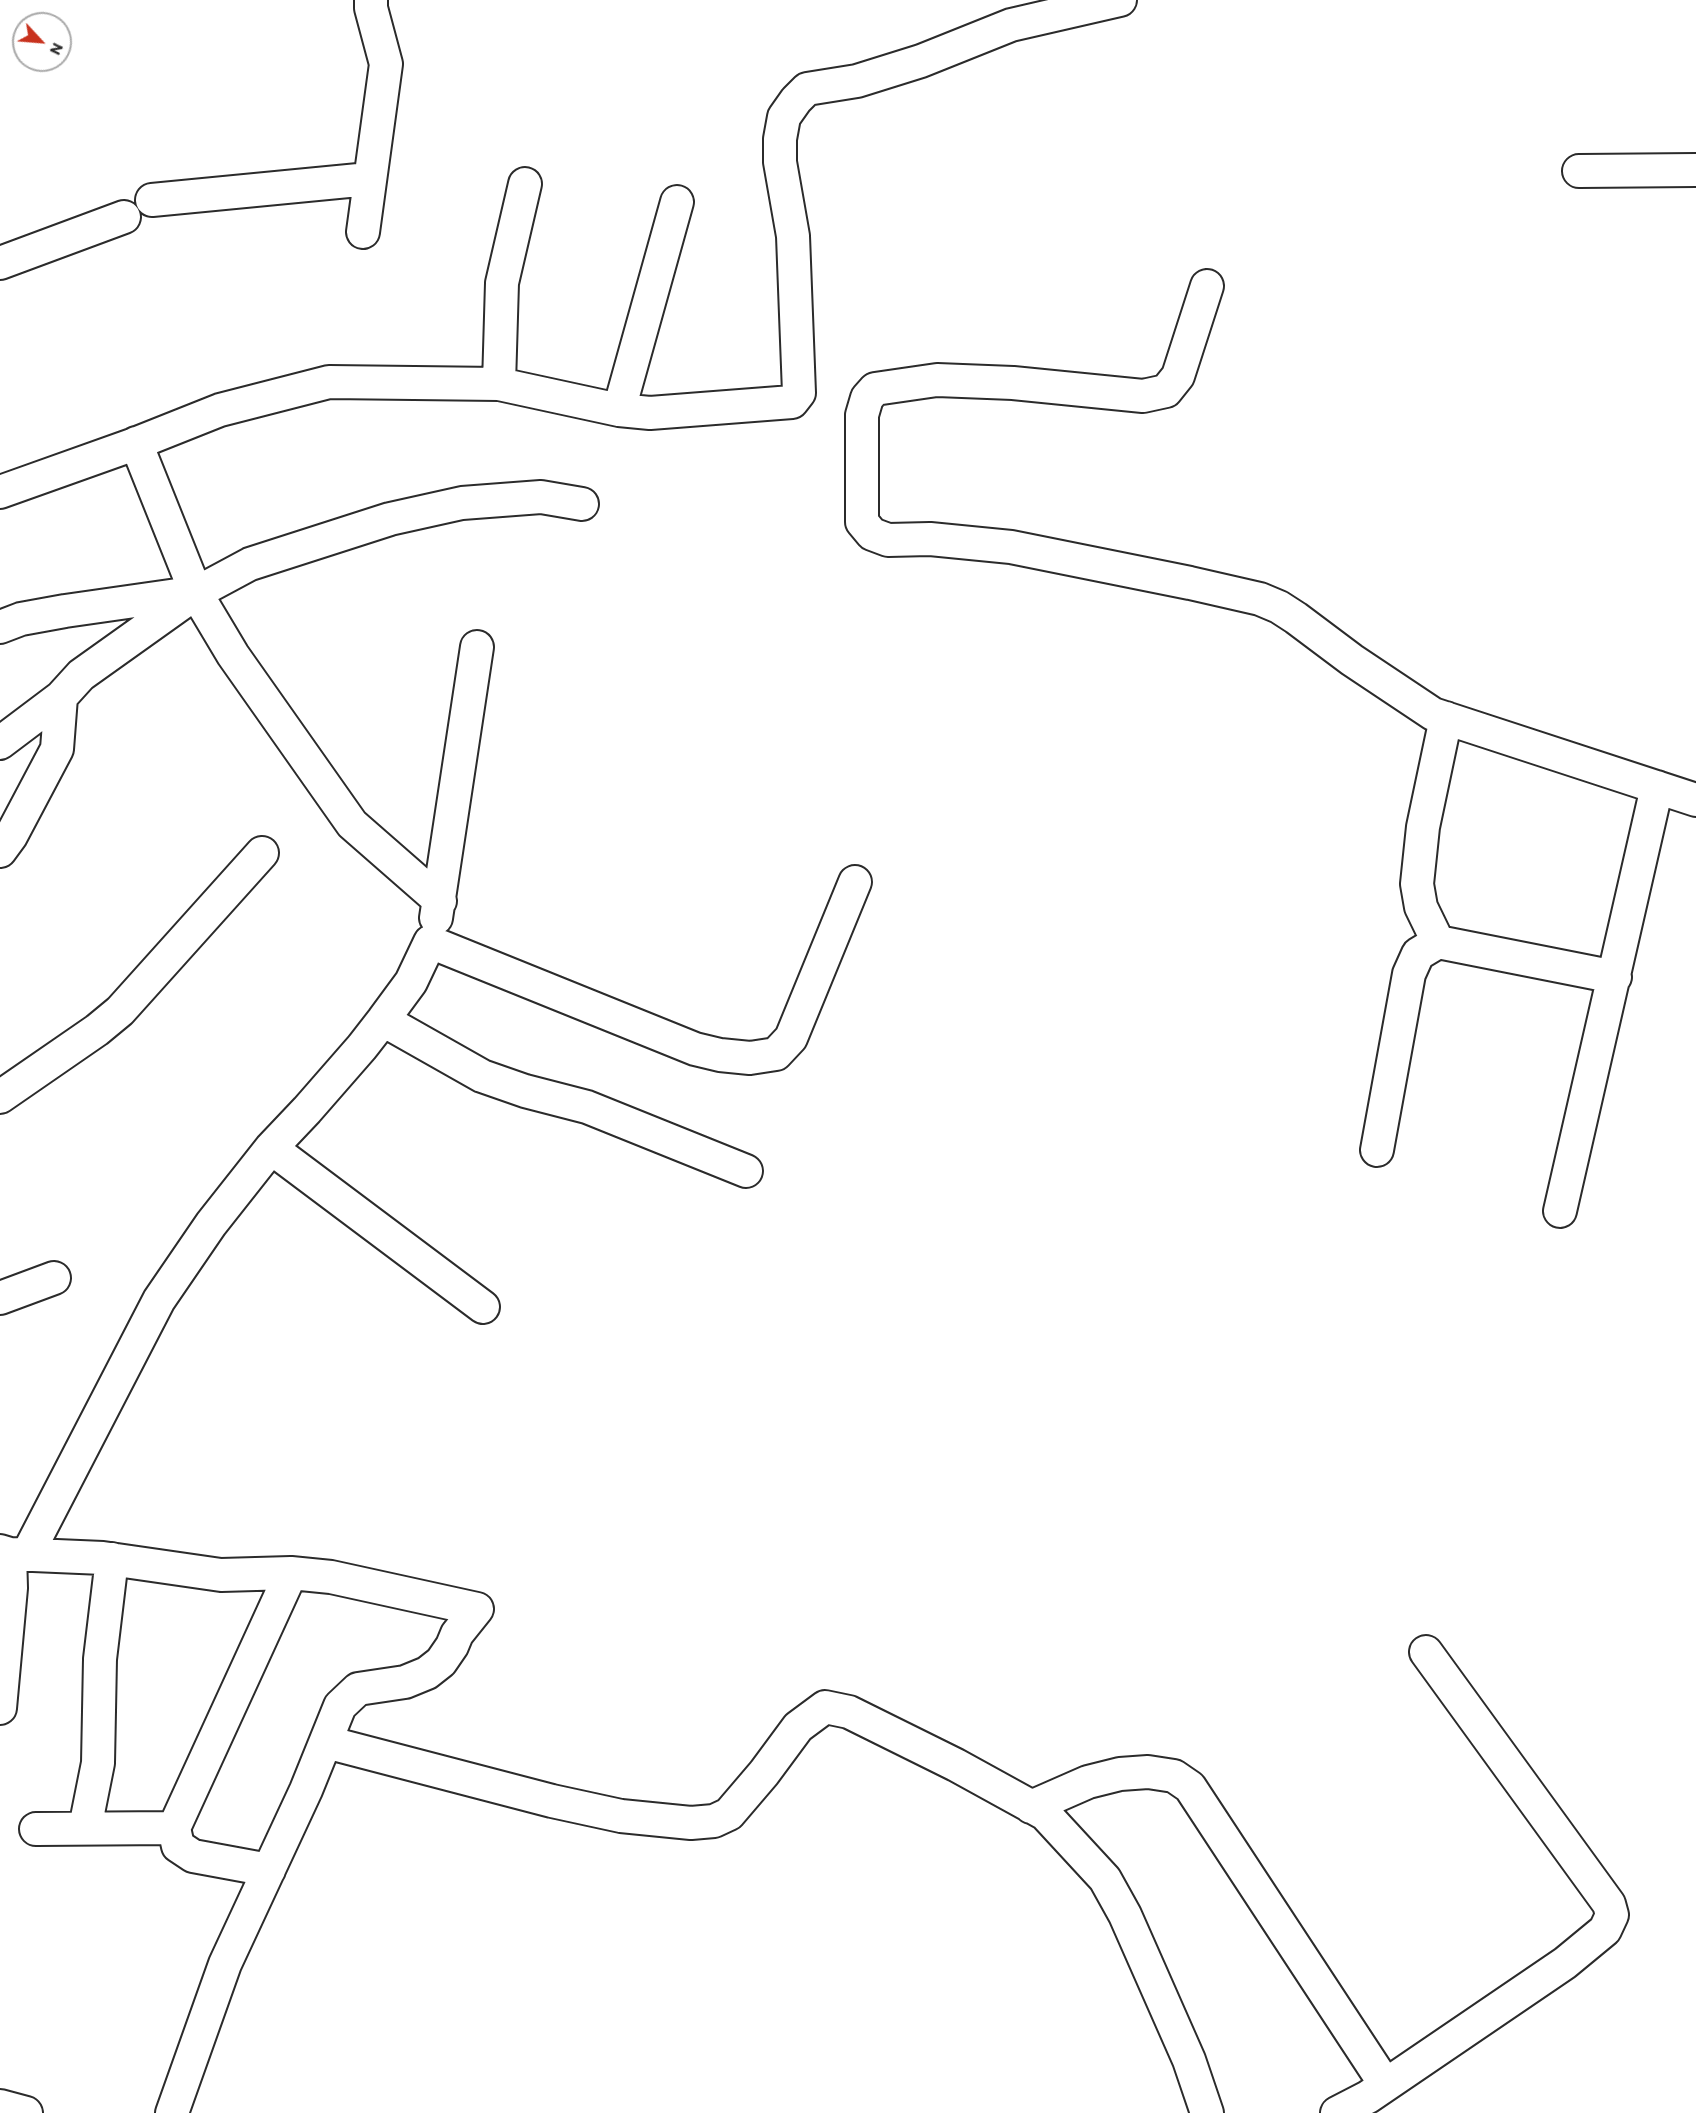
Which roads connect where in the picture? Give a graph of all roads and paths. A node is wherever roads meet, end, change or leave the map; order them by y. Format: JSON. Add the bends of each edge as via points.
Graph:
{"nodes":[{"id":1,"x":371,"y":0,"type":"edge"},
{"id":2,"x":1120,"y":0,"type":"edge"},
{"id":3,"x":1696,"y":170,"type":"edge"},
{"id":4,"x":1579,"y":171,"type":"dead end"},
{"id":5,"x":369,"y":179,"type":"junction"},
{"id":6,"x":525,"y":184,"type":"dead end"},
{"id":7,"x":152,"y":200,"type":"dead end"},
{"id":8,"x":676,"y":202,"type":"dead end"},
{"id":9,"x":124,"y":217,"type":"dead end"},
{"id":10,"x":363,"y":232,"type":"dead end"},
{"id":11,"x":0,"y":263,"type":"edge"},
{"id":12,"x":1207,"y":286,"type":"dead end"},
{"id":13,"x":499,"y":384,"type":"junction"},
{"id":14,"x":619,"y":410,"type":"junction"},
{"id":15,"x":136,"y":443,"type":"junction"},
{"id":16,"x":0,"y":492,"type":"edge"},
{"id":17,"x":582,"y":504,"type":"dead end"},
{"id":18,"x":196,"y":592,"type":"junction"},
{"id":19,"x":0,"y":627,"type":"edge"},
{"id":20,"x":477,"y":647,"type":"dead end"},
{"id":21,"x":61,"y":697,"type":"junction"},
{"id":22,"x":1446,"y":718,"type":"junction"},
{"id":23,"x":0,"y":743,"type":"edge"},
{"id":24,"x":1657,"y":787,"type":"junction"},
{"id":25,"x":1696,"y":800,"type":"edge"},
{"id":26,"x":0,"y":851,"type":"edge"},
{"id":27,"x":262,"y":853,"type":"dead end"},
{"id":28,"x":855,"y":882,"type":"dead end"},
{"id":29,"x":440,"y":901,"type":"junction"},
{"id":30,"x":430,"y":942,"type":"junction"},
{"id":31,"x":1438,"y":942,"type":"junction"},
{"id":32,"x":1615,"y":977,"type":"junction"},
{"id":33,"x":383,"y":1020,"type":"junction"},
{"id":34,"x":0,"y":1097,"type":"edge"},
{"id":35,"x":271,"y":1148,"type":"junction"},
{"id":36,"x":1377,"y":1150,"type":"dead end"},
{"id":37,"x":746,"y":1171,"type":"dead end"},
{"id":38,"x":1560,"y":1212,"type":"dead end"},
{"id":39,"x":54,"y":1278,"type":"dead end"},
{"id":40,"x":0,"y":1298,"type":"edge"},
{"id":41,"x":483,"y":1307,"type":"dead end"},
{"id":42,"x":12,"y":1553,"type":"edge"},
{"id":43,"x":112,"y":1559,"type":"junction"},
{"id":44,"x":291,"y":1573,"type":"junction"},
{"id":45,"x":4,"y":1610,"type":"edge"},
{"id":46,"x":1426,"y":1652,"type":"dead end"},
{"id":47,"x":0,"y":1708,"type":"edge"},
{"id":48,"x":326,"y":1742,"type":"junction"},
{"id":49,"x":1031,"y":1807,"type":"junction"},
{"id":50,"x":85,"y":1828,"type":"junction"},
{"id":51,"x":174,"y":1828,"type":"junction"},
{"id":52,"x":36,"y":1829,"type":"dead end"},
{"id":53,"x":269,"y":1870,"type":"junction"},
{"id":54,"x":1385,"y":2084,"type":"junction"},
{"id":55,"x":0,"y":2106,"type":"edge"},
{"id":56,"x":26,"y":2113,"type":"edge"},
{"id":57,"x":172,"y":2113,"type":"edge"},
{"id":58,"x":1207,"y":2113,"type":"edge"},
{"id":59,"x":1337,"y":2113,"type":"edge"}],
"edges":[{"from":1,"to":5,"type":"street","via":[[386,64]]},
{"from":2,"to":14,"type":"street","via":[[1011,25],[921,61],[857,81],[807,89],[784,117],[780,139],[780,162],[793,236],[799,393],[792,402],[650,413]]},
{"from":3,"to":4,"type":"street"},
{"from":5,"to":7,"type":"street"},
{"from":5,"to":10,"type":"street"},
{"from":6,"to":13,"type":"street","via":[[502,283]]},
{"from":8,"to":14,"type":"street"},
{"from":9,"to":11,"type":"street"},
{"from":12,"to":22,"type":"street","via":[[1178,376],[1166,391],[1143,396],[937,380],[875,389],[867,398],[862,415],[862,522],[872,534],[888,540],[930,538],[1011,547],[1260,599],[1279,607],[1433,714]]},
{"from":13,"to":14,"type":"street"},
{"from":13,"to":15,"type":"street","via":[[329,382],[220,410]]},
{"from":15,"to":16,"type":"street"},
{"from":15,"to":18,"type":"street"},
{"from":17,"to":18,"type":"street","via":[[541,497],[462,503],[400,516],[250,564]]},
{"from":18,"to":19,"type":"street","via":[[65,611]]},
{"from":18,"to":21,"type":"street","via":[[81,675]]},
{"from":18,"to":29,"type":"street","via":[[233,655],[352,824]]},
{"from":20,"to":29,"type":"street"},
{"from":21,"to":23,"type":"street"},
{"from":21,"to":26,"type":"street","via":[[57,749]]},
{"from":22,"to":24,"type":"street"},
{"from":22,"to":31,"type":"street","via":[[1423,827],[1417,884],[1421,907]]},
{"from":24,"to":25,"type":"street"},
{"from":24,"to":32,"type":"street"},
{"from":27,"to":34,"type":"street","via":[[120,1011]]},
{"from":28,"to":30,"type":"street","via":[[791,1038],[776,1054],[750,1058],[695,1049]]},
{"from":29,"to":30,"type":"street"},
{"from":30,"to":33,"type":"street","via":[[411,982]]},
{"from":31,"to":32,"type":"street"},
{"from":31,"to":36,"type":"street","via":[[1418,954],[1409,974]]},
{"from":32,"to":38,"type":"street"},
{"from":33,"to":35,"type":"street"},
{"from":33,"to":37,"type":"street","via":[[482,1076],[587,1107]]},
{"from":35,"to":41,"type":"street"},
{"from":35,"to":42,"type":"street","via":[[211,1224],[159,1300]]},
{"from":39,"to":40,"type":"street"},
{"from":42,"to":43,"type":"street"},
{"from":42,"to":45,"type":"street","via":[[11,1588]]},
{"from":43,"to":44,"type":"street","via":[[221,1575]]},
{"from":43,"to":50,"type":"street","via":[[100,1659],[98,1762]]},
{"from":44,"to":48,"type":"street","via":[[331,1577],[477,1609],[441,1662],[427,1673],[405,1682],[358,1689],[348,1696]]},
{"from":44,"to":51,"type":"street"},
{"from":45,"to":47,"type":"street"},
{"from":46,"to":54,"type":"street","via":[[1609,1904],[1612,1915],[1605,1930],[1565,1963]]},
{"from":48,"to":49,"type":"street","via":[[621,1816],[691,1823],[714,1821],[729,1814],[798,1727],[825,1707],[849,1712]]},
{"from":48,"to":53,"type":"street"},
{"from":49,"to":54,"type":"street","via":[[1088,1782],[1120,1774],[1148,1772],[1174,1776],[1190,1787]]},
{"from":49,"to":58,"type":"street","via":[[1044,1814],[1105,1879],[1189,2060]]},
{"from":50,"to":51,"type":"street"},
{"from":50,"to":52,"type":"street"},
{"from":51,"to":53,"type":"street","via":[[178,1846],[193,1856]]},
{"from":53,"to":57,"type":"street","via":[[225,1964]]},
{"from":54,"to":59,"type":"street"},
{"from":55,"to":56,"type":"street"}]}
